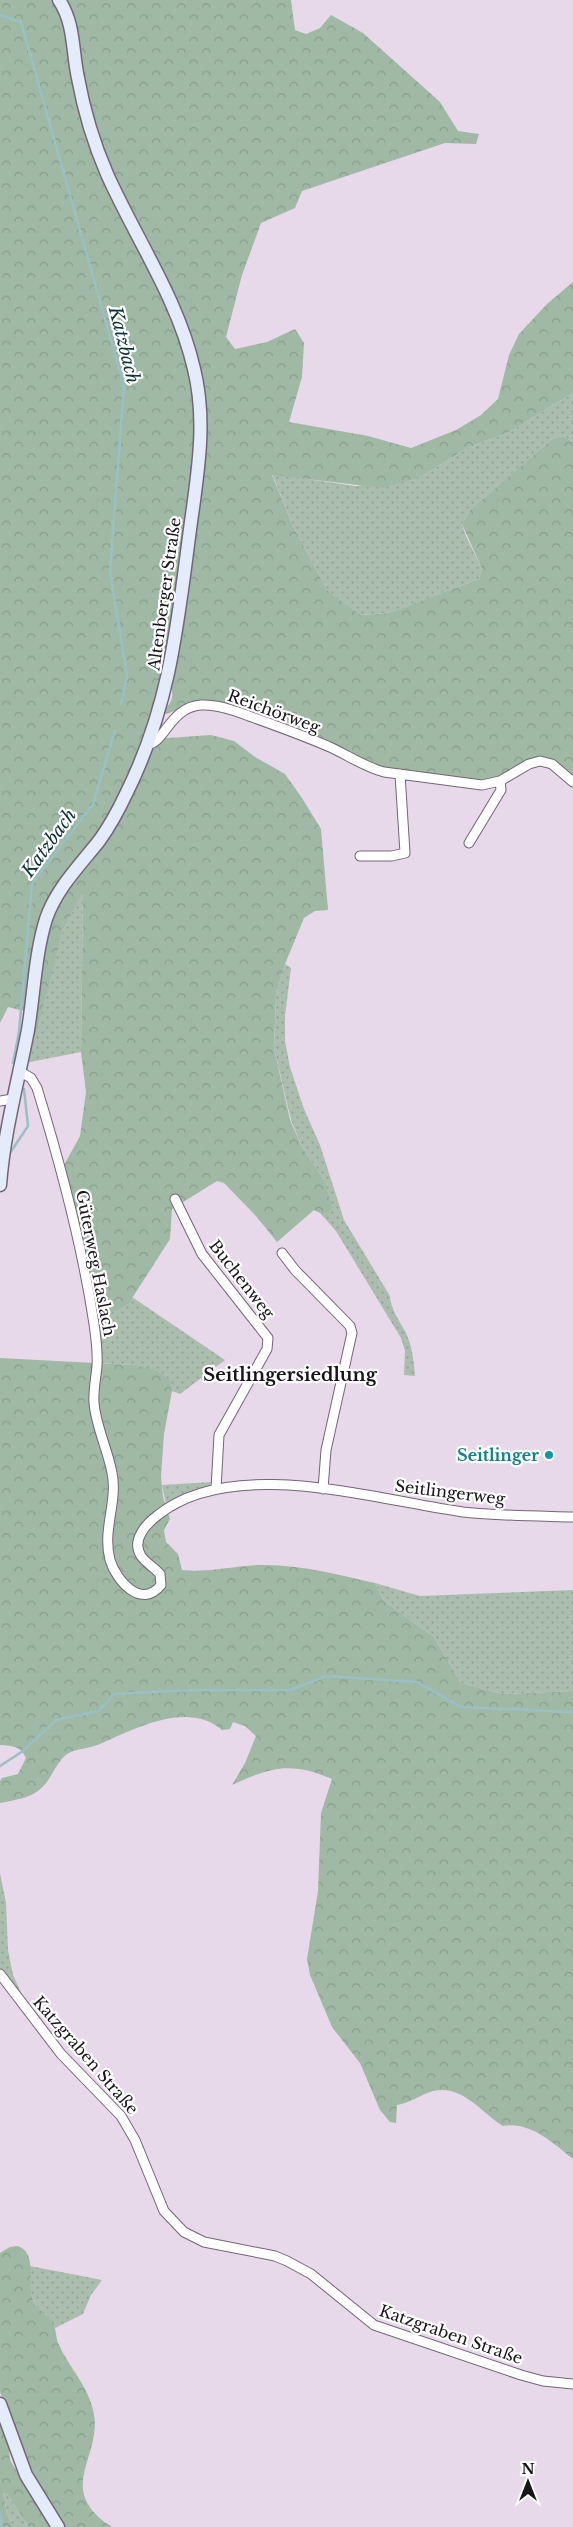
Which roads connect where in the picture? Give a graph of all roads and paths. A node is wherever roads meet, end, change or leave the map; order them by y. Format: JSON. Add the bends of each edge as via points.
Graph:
{"nodes":[{"id":1,"x":59,"y":0,"type":"edge"},
{"id":2,"x":148,"y":744,"type":"junction"},
{"id":3,"x":400,"y":774,"type":"junction"},
{"id":4,"x":500,"y":781,"type":"junction"},
{"id":5,"x":573,"y":782,"type":"edge"},
{"id":6,"x":469,"y":843,"type":"dead end"},
{"id":7,"x":360,"y":856,"type":"dead end"},
{"id":8,"x":19,"y":1071,"type":"junction"},
{"id":9,"x":6,"y":1100,"type":"edge"},
{"id":10,"x":0,"y":1184,"type":"edge"},
{"id":11,"x":175,"y":1199,"type":"dead end"},
{"id":12,"x":282,"y":1253,"type":"dead end"},
{"id":13,"x":216,"y":1489,"type":"junction"},
{"id":14,"x":323,"y":1489,"type":"junction"},
{"id":15,"x":573,"y":1518,"type":"edge"},
{"id":16,"x":0,"y":1974,"type":"edge"},
{"id":17,"x":573,"y":2384,"type":"edge"},
{"id":18,"x":0,"y":2404,"type":"edge"},
{"id":19,"x":58,"y":2527,"type":"edge"}],
"edges":[{"from":1,"to":2,"type":"street","name":"Altenberger Straße","via":[[71,25],[81,92],[100,156],[181,327],[198,388],[199,455],[175,638],[163,699]]},
{"from":2,"to":3,"type":"street","name":"Reichörweg","via":[[155,742],[179,712],[192,706],[211,705],[299,734],[370,768]]},
{"from":2,"to":8,"type":"street","name":"Altenberger Straße","via":[[116,815],[62,888],[46,919]]},
{"from":3,"to":4,"type":"street","name":"Reichörweg","via":[[472,784]]},
{"from":3,"to":7,"type":"street","via":[[405,853]]},
{"from":4,"to":5,"type":"street","name":"Reichörweg","via":[[540,761],[552,764]]},
{"from":4,"to":6,"type":"street","via":[[501,790]]},
{"from":8,"to":9,"type":"street","name":"Altenberger Straße"},
{"from":8,"to":13,"type":"street","name":"Güterweg Haslach","via":[[31,1078],[37,1088],[75,1223],[96,1340],[94,1407],[113,1481],[107,1523],[108,1547],[113,1569],[128,1590],[144,1594],[161,1585],[160,1574],[138,1550],[139,1536],[144,1528],[161,1512]]},
{"from":9,"to":10,"type":"street","name":"Altenberger Straße"},
{"from":11,"to":13,"type":"street","name":"Buchenweg","via":[[202,1254],[268,1338],[267,1349],[219,1435]]},
{"from":12,"to":14,"type":"street","via":[[350,1326],[352,1333],[325,1456]]},
{"from":13,"to":14,"type":"street","name":"Güterweg Haslach","via":[[261,1484]]},
{"from":14,"to":15,"type":"street","name":"Seitlingerweg","via":[[465,1512]]},
{"from":16,"to":17,"type":"street","name":"Katzgraben Straße","via":[[61,2054],[121,2116],[138,2147],[164,2211],[184,2232],[204,2242],[274,2256],[299,2266],[363,2317],[387,2331],[528,2377]]},
{"from":18,"to":19,"type":"street","via":[[26,2475]]}]}
